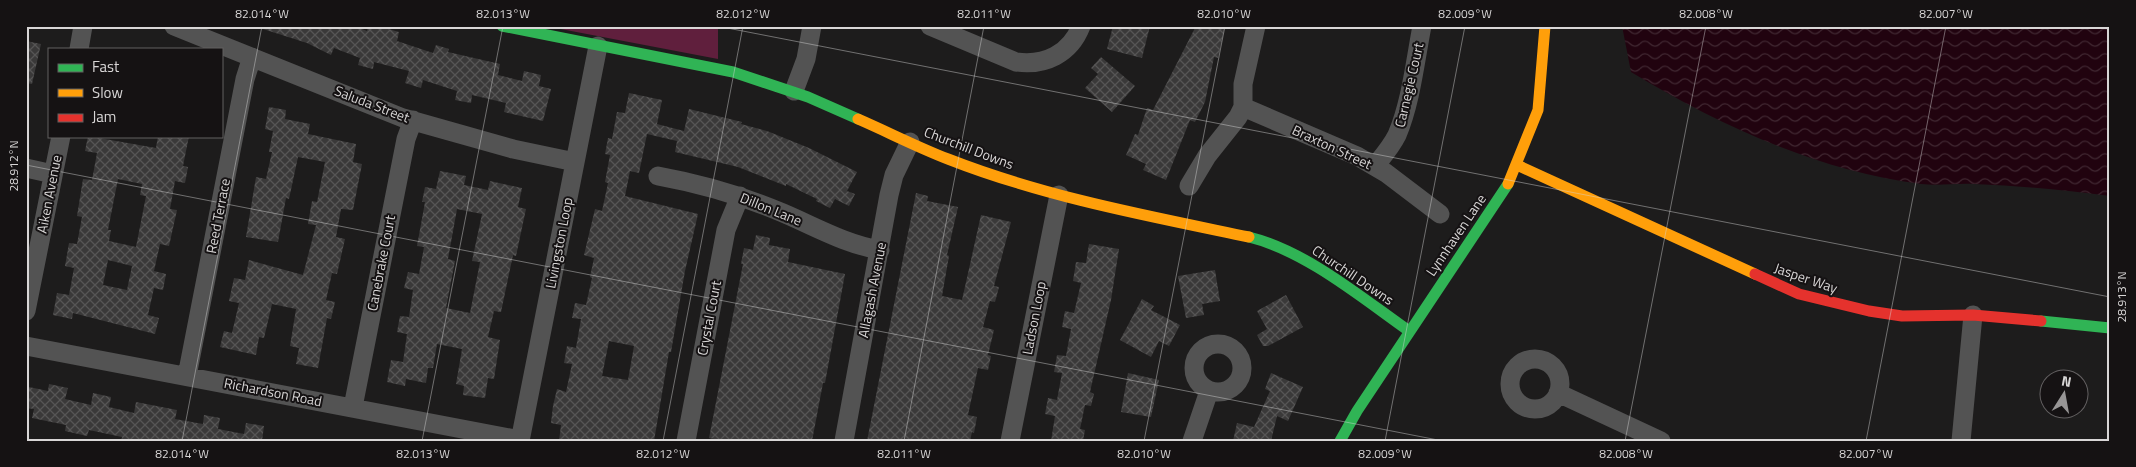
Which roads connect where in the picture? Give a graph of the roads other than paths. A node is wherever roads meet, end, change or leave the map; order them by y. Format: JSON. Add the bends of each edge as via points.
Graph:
{"nodes":[{"id":1,"x":83,"y":26,"type":"edge"},
{"id":2,"x":174,"y":26,"type":"edge"},
{"id":3,"x":502,"y":26,"type":"edge"},
{"id":4,"x":812,"y":26,"type":"edge"},
{"id":5,"x":930,"y":26,"type":"edge"},
{"id":6,"x":1081,"y":26,"type":"edge"},
{"id":7,"x":1256,"y":26,"type":"edge"},
{"id":8,"x":1422,"y":26,"type":"edge"},
{"id":9,"x":1545,"y":26,"type":"edge"},
{"id":10,"x":598,"y":46,"type":"junction"},
{"id":11,"x":79,"y":48,"type":"edge"},
{"id":12,"x":252,"y":57,"type":"junction"},
{"id":13,"x":794,"y":92,"type":"junction"},
{"id":14,"x":1243,"y":107,"type":"junction"},
{"id":15,"x":413,"y":120,"type":"junction"},
{"id":16,"x":61,"y":138,"type":"edge"},
{"id":17,"x":910,"y":142,"type":"junction"},
{"id":18,"x":575,"y":162,"type":"junction"},
{"id":19,"x":1517,"y":165,"type":"junction"},
{"id":20,"x":1374,"y":166,"type":"junction"},
{"id":21,"x":26,"y":168,"type":"edge"},
{"id":22,"x":53,"y":174,"type":"junction"},
{"id":23,"x":658,"y":176,"type":"dead end"},
{"id":24,"x":1189,"y":186,"type":"dead end"},
{"id":25,"x":1058,"y":195,"type":"junction"},
{"id":26,"x":740,"y":196,"type":"junction"},
{"id":27,"x":1440,"y":214,"type":"dead end"},
{"id":28,"x":880,"y":250,"type":"junction"},
{"id":29,"x":26,"y":311,"type":"edge"},
{"id":30,"x":1973,"y":315,"type":"junction"},
{"id":31,"x":2110,"y":328,"type":"edge"},
{"id":32,"x":1409,"y":332,"type":"junction"},
{"id":33,"x":26,"y":346,"type":"edge"},
{"id":34,"x":187,"y":376,"type":"junction"},
{"id":35,"x":1209,"y":391,"type":"dead end"},
{"id":36,"x":1558,"y":393,"type":"dead end"},
{"id":37,"x":353,"y":408,"type":"junction"},
{"id":38,"x":520,"y":440,"type":"edge"},
{"id":39,"x":686,"y":441,"type":"edge"},
{"id":40,"x":844,"y":441,"type":"edge"},
{"id":41,"x":1010,"y":441,"type":"edge"},
{"id":42,"x":1192,"y":441,"type":"edge"},
{"id":43,"x":1340,"y":441,"type":"edge"},
{"id":44,"x":1661,"y":441,"type":"edge"},
{"id":45,"x":1961,"y":441,"type":"edge"}],
"edges":[{"from":1,"to":11,"type":"street"},
{"from":2,"to":12,"type":"street","name":"Saluda Street"},
{"from":3,"to":10,"type":"street","name":"Churchill Downs"},
{"from":4,"to":13,"type":"street","via":[[806,59]]},
{"from":5,"to":6,"type":"street","via":[[1016,62],[1029,64],[1057,55],[1076,37]]},
{"from":7,"to":14,"type":"street","via":[[1243,84]]},
{"from":8,"to":20,"type":"street","name":"Carnegie Court","via":[[1397,134]]},
{"from":9,"to":19,"type":"street","name":"Lynnhaven Lane","via":[[1538,110]]},
{"from":10,"to":13,"type":"street","name":"Churchill Downs","via":[[734,72]]},
{"from":10,"to":18,"type":"street","name":"Livingston Loop"},
{"from":12,"to":15,"type":"street","name":"Saluda Street"},
{"from":12,"to":34,"type":"street","name":"Reed Terrace"},
{"from":13,"to":17,"type":"street","name":"Churchill Downs"},
{"from":14,"to":20,"type":"street","name":"Braxton Street","via":[[1327,142]]},
{"from":14,"to":24,"type":"street"},
{"from":15,"to":18,"type":"street","name":"Saluda Street","via":[[513,149]]},
{"from":15,"to":37,"type":"street","name":"Canebrake Court","via":[[406,139]]},
{"from":16,"to":22,"type":"street","name":"Aiken Avenue"},
{"from":17,"to":25,"type":"street","name":"Churchill Downs","via":[[966,165]]},
{"from":17,"to":28,"type":"street","name":"Allagash Avenue","via":[[894,175]]},
{"from":18,"to":38,"type":"street","name":"Livingston Loop"},
{"from":19,"to":30,"type":"street","name":"Jasper Way","via":[[1799,294],[1869,312],[1902,316]]},
{"from":19,"to":32,"type":"street","name":"Lynnhaven Lane","via":[[1508,184]]},
{"from":20,"to":27,"type":"street","name":"Braxton Street"},
{"from":21,"to":22,"type":"street"},
{"from":22,"to":29,"type":"street","name":"Aiken Avenue"},
{"from":23,"to":26,"type":"street","name":"Dillon Lane"},
{"from":25,"to":32,"type":"street","name":"Churchill Downs","via":[[1233,233],[1278,246],[1308,262]]},
{"from":25,"to":41,"type":"street","name":"Ladson Loop"},
{"from":26,"to":28,"type":"street","name":"Dillon Lane","via":[[842,240]]},
{"from":26,"to":39,"type":"street","name":"Crystal Court","via":[[726,230]]},
{"from":28,"to":40,"type":"street","name":"Allagash Avenue"},
{"from":30,"to":31,"type":"street","name":"Jasper Way"},
{"from":30,"to":45,"type":"street"},
{"from":32,"to":43,"type":"street","name":"Lynnhaven Lane"},
{"from":33,"to":34,"type":"street","name":"Richardson Road"},
{"from":34,"to":37,"type":"street","name":"Richardson Road"},
{"from":35,"to":42,"type":"street"},
{"from":36,"to":44,"type":"street"},
{"from":37,"to":38,"type":"street","name":"Richardson Road"}]}
